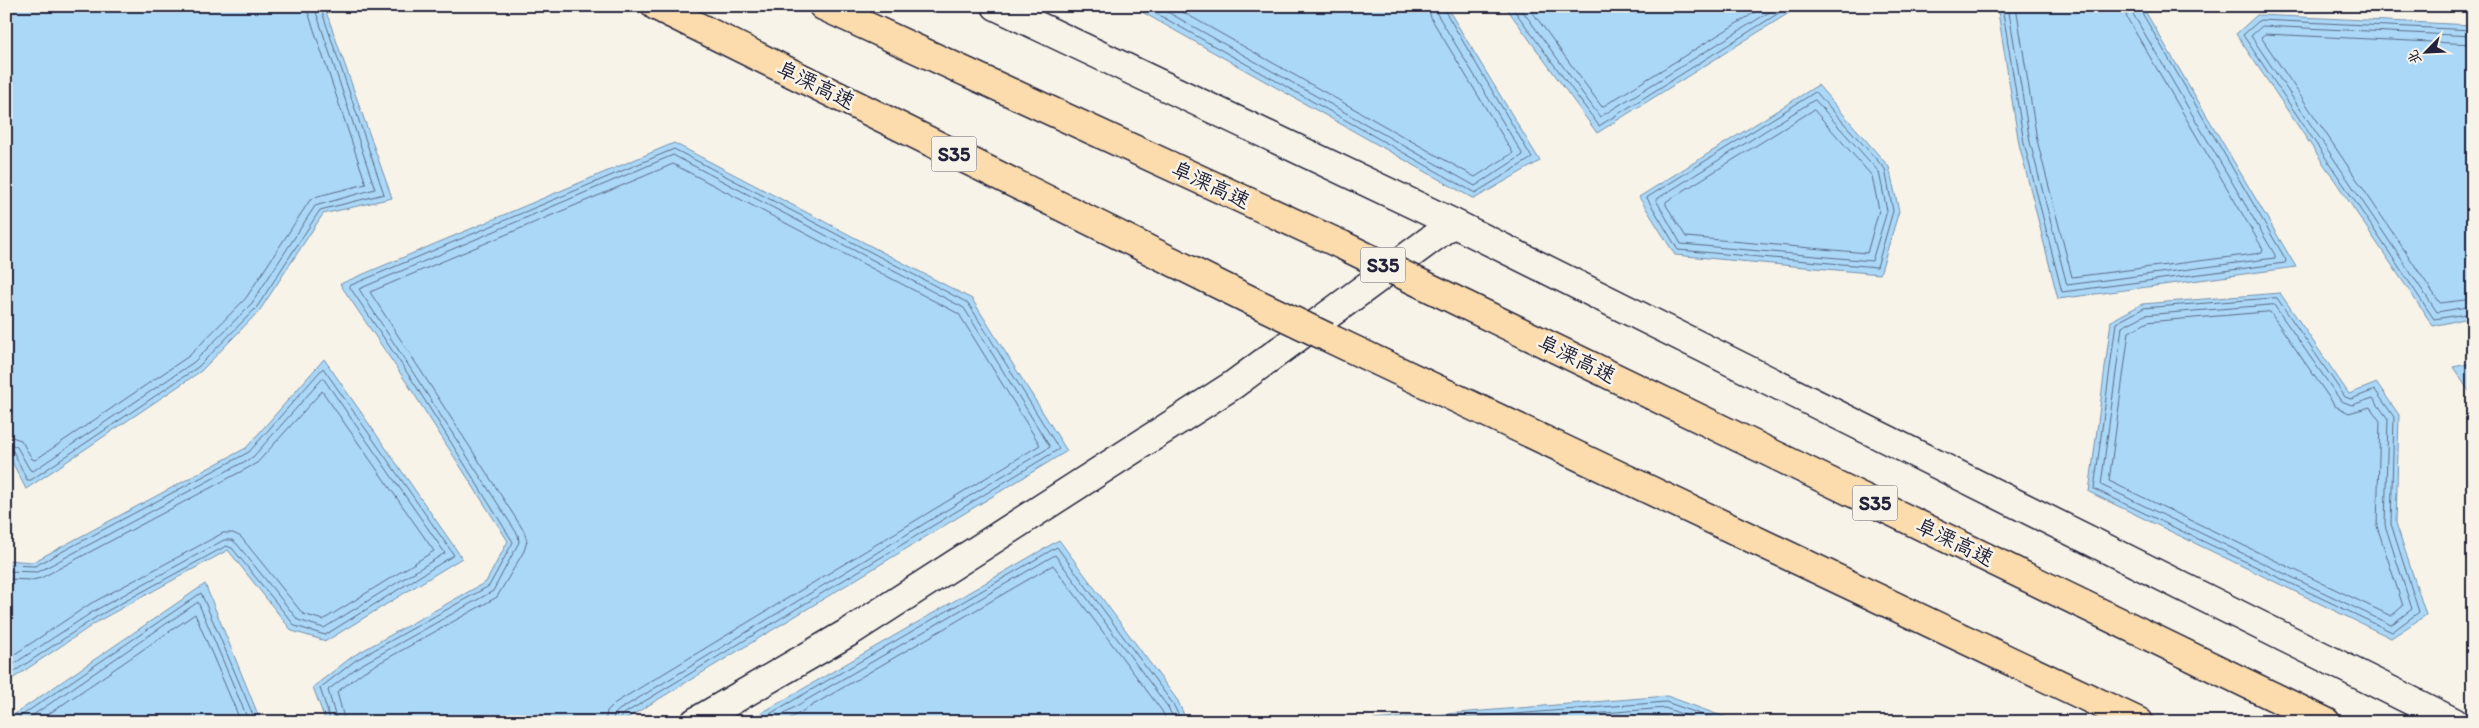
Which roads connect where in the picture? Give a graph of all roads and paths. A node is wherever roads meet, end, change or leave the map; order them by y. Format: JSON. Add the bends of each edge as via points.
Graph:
{"nodes":[{"id":1,"x":656,"y":6,"type":"edge"},
{"id":2,"x":823,"y":6,"type":"edge"},
{"id":3,"x":996,"y":6,"type":"edge"},
{"id":4,"x":1453,"y":223,"type":"junction"},
{"id":5,"x":695,"y":722,"type":"edge"},
{"id":6,"x":2139,"y":722,"type":"edge"},
{"id":7,"x":2326,"y":722,"type":"edge"},
{"id":8,"x":2454,"y":722,"type":"edge"}],
"edges":[{"from":1,"to":6,"type":"highway","name":"阜溧高速","number":"S35","bridge":true,"via":[[1252,301]]},
{"from":2,"to":7,"type":"highway","name":"阜溧高速","number":"S35","bridge":true,"via":[[1424,284]]},
{"from":3,"to":4,"type":"street"},
{"from":4,"to":5,"type":"street","via":[[1233,385],[851,631]]},
{"from":4,"to":8,"type":"street"}]}
